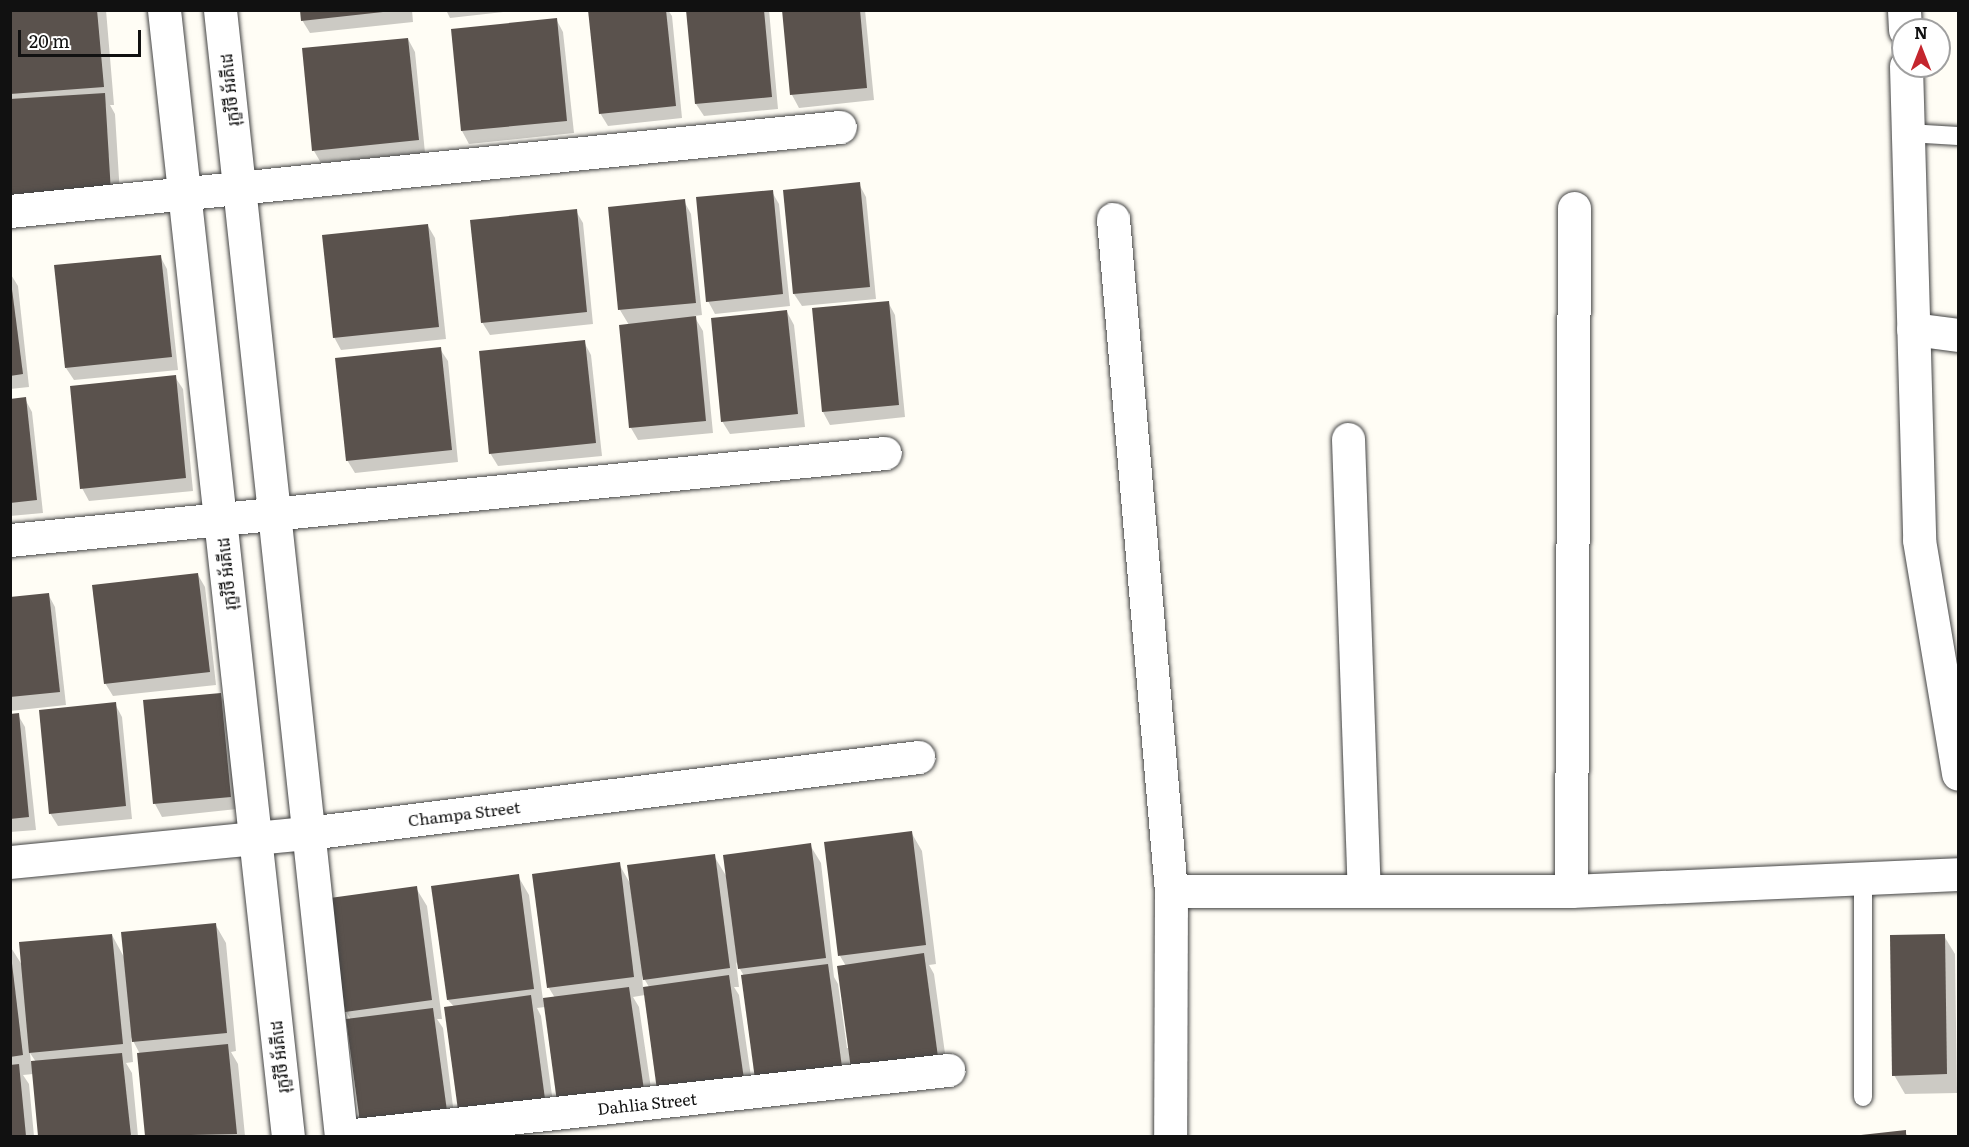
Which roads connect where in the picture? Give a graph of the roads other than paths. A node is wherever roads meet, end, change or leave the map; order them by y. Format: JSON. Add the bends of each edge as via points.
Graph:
{"nodes":[{"id":1,"x":164,"y":10,"type":"edge"},
{"id":2,"x":220,"y":10,"type":"edge"},
{"id":3,"x":1906,"y":78,"type":"edge"},
{"id":4,"x":840,"y":127,"type":"dead end"},
{"id":5,"x":1908,"y":134,"type":"junction"},
{"id":6,"x":1959,"y":136,"type":"edge"},
{"id":7,"x":239,"y":189,"type":"junction"},
{"id":8,"x":184,"y":195,"type":"junction"},
{"id":9,"x":1574,"y":208,"type":"dead end"},
{"id":10,"x":10,"y":212,"type":"edge"},
{"id":11,"x":1113,"y":219,"type":"dead end"},
{"id":12,"x":1913,"y":329,"type":"junction"},
{"id":13,"x":1959,"y":334,"type":"edge"},
{"id":14,"x":1348,"y":439,"type":"dead end"},
{"id":15,"x":885,"y":453,"type":"dead end"},
{"id":16,"x":274,"y":514,"type":"junction"},
{"id":17,"x":220,"y":519,"type":"junction"},
{"id":18,"x":10,"y":540,"type":"edge"},
{"id":19,"x":918,"y":757,"type":"dead end"},
{"id":20,"x":1959,"y":774,"type":"edge"},
{"id":21,"x":308,"y":833,"type":"junction"},
{"id":22,"x":255,"y":838,"type":"junction"},
{"id":23,"x":10,"y":862,"type":"edge"},
{"id":24,"x":1959,"y":874,"type":"edge"},
{"id":25,"x":1863,"y":878,"type":"junction"},
{"id":26,"x":1171,"y":891,"type":"junction"},
{"id":27,"x":1364,"y":891,"type":"junction"},
{"id":28,"x":1571,"y":891,"type":"junction"},
{"id":29,"x":948,"y":1070,"type":"dead end"},
{"id":30,"x":1863,"y":1097,"type":"dead end"},
{"id":31,"x":288,"y":1137,"type":"edge"},
{"id":32,"x":340,"y":1137,"type":"edge"},
{"id":33,"x":345,"y":1137,"type":"edge"},
{"id":34,"x":1170,"y":1137,"type":"edge"}],
"edges":[{"from":1,"to":8,"type":"street","name":"រុក្ខវិថី អ័រគីដេ"},
{"from":2,"to":7,"type":"street","name":"រុក្ខវិថី អ័រគីដេ"},
{"from":3,"to":5,"type":"street"},
{"from":4,"to":7,"type":"street"},
{"from":5,"to":6,"type":"lane"},
{"from":5,"to":12,"type":"street"},
{"from":7,"to":8,"type":"street"},
{"from":7,"to":16,"type":"street","name":"រុក្ខវិថី អ័រគីដេ"},
{"from":8,"to":10,"type":"street"},
{"from":8,"to":17,"type":"street","name":"រុក្ខវិថី អ័រគីដេ"},
{"from":9,"to":28,"type":"street"},
{"from":11,"to":26,"type":"street"},
{"from":12,"to":13,"type":"street"},
{"from":12,"to":20,"type":"street","via":[[1919,540]]},
{"from":14,"to":27,"type":"street"},
{"from":15,"to":16,"type":"street"},
{"from":16,"to":17,"type":"street"},
{"from":16,"to":21,"type":"street","name":"រុក្ខវិថី អ័រគីដេ"},
{"from":17,"to":18,"type":"street"},
{"from":17,"to":22,"type":"street","name":"រុក្ខវិថី អ័រគីដេ"},
{"from":19,"to":21,"type":"street","name":"Champa Street"},
{"from":21,"to":22,"type":"street","name":"Champa Street"},
{"from":21,"to":32,"type":"street","name":"រុក្ខវិថី អ័រគីដេ"},
{"from":22,"to":23,"type":"street","name":"Champa Street"},
{"from":22,"to":31,"type":"street","name":"រុក្ខវិថី អ័រគីដេ"},
{"from":24,"to":25,"type":"street"},
{"from":25,"to":28,"type":"street"},
{"from":25,"to":30,"type":"lane"},
{"from":26,"to":27,"type":"street"},
{"from":26,"to":34,"type":"street"},
{"from":27,"to":28,"type":"street"},
{"from":29,"to":33,"type":"street","name":"Dahlia Street"}]}
